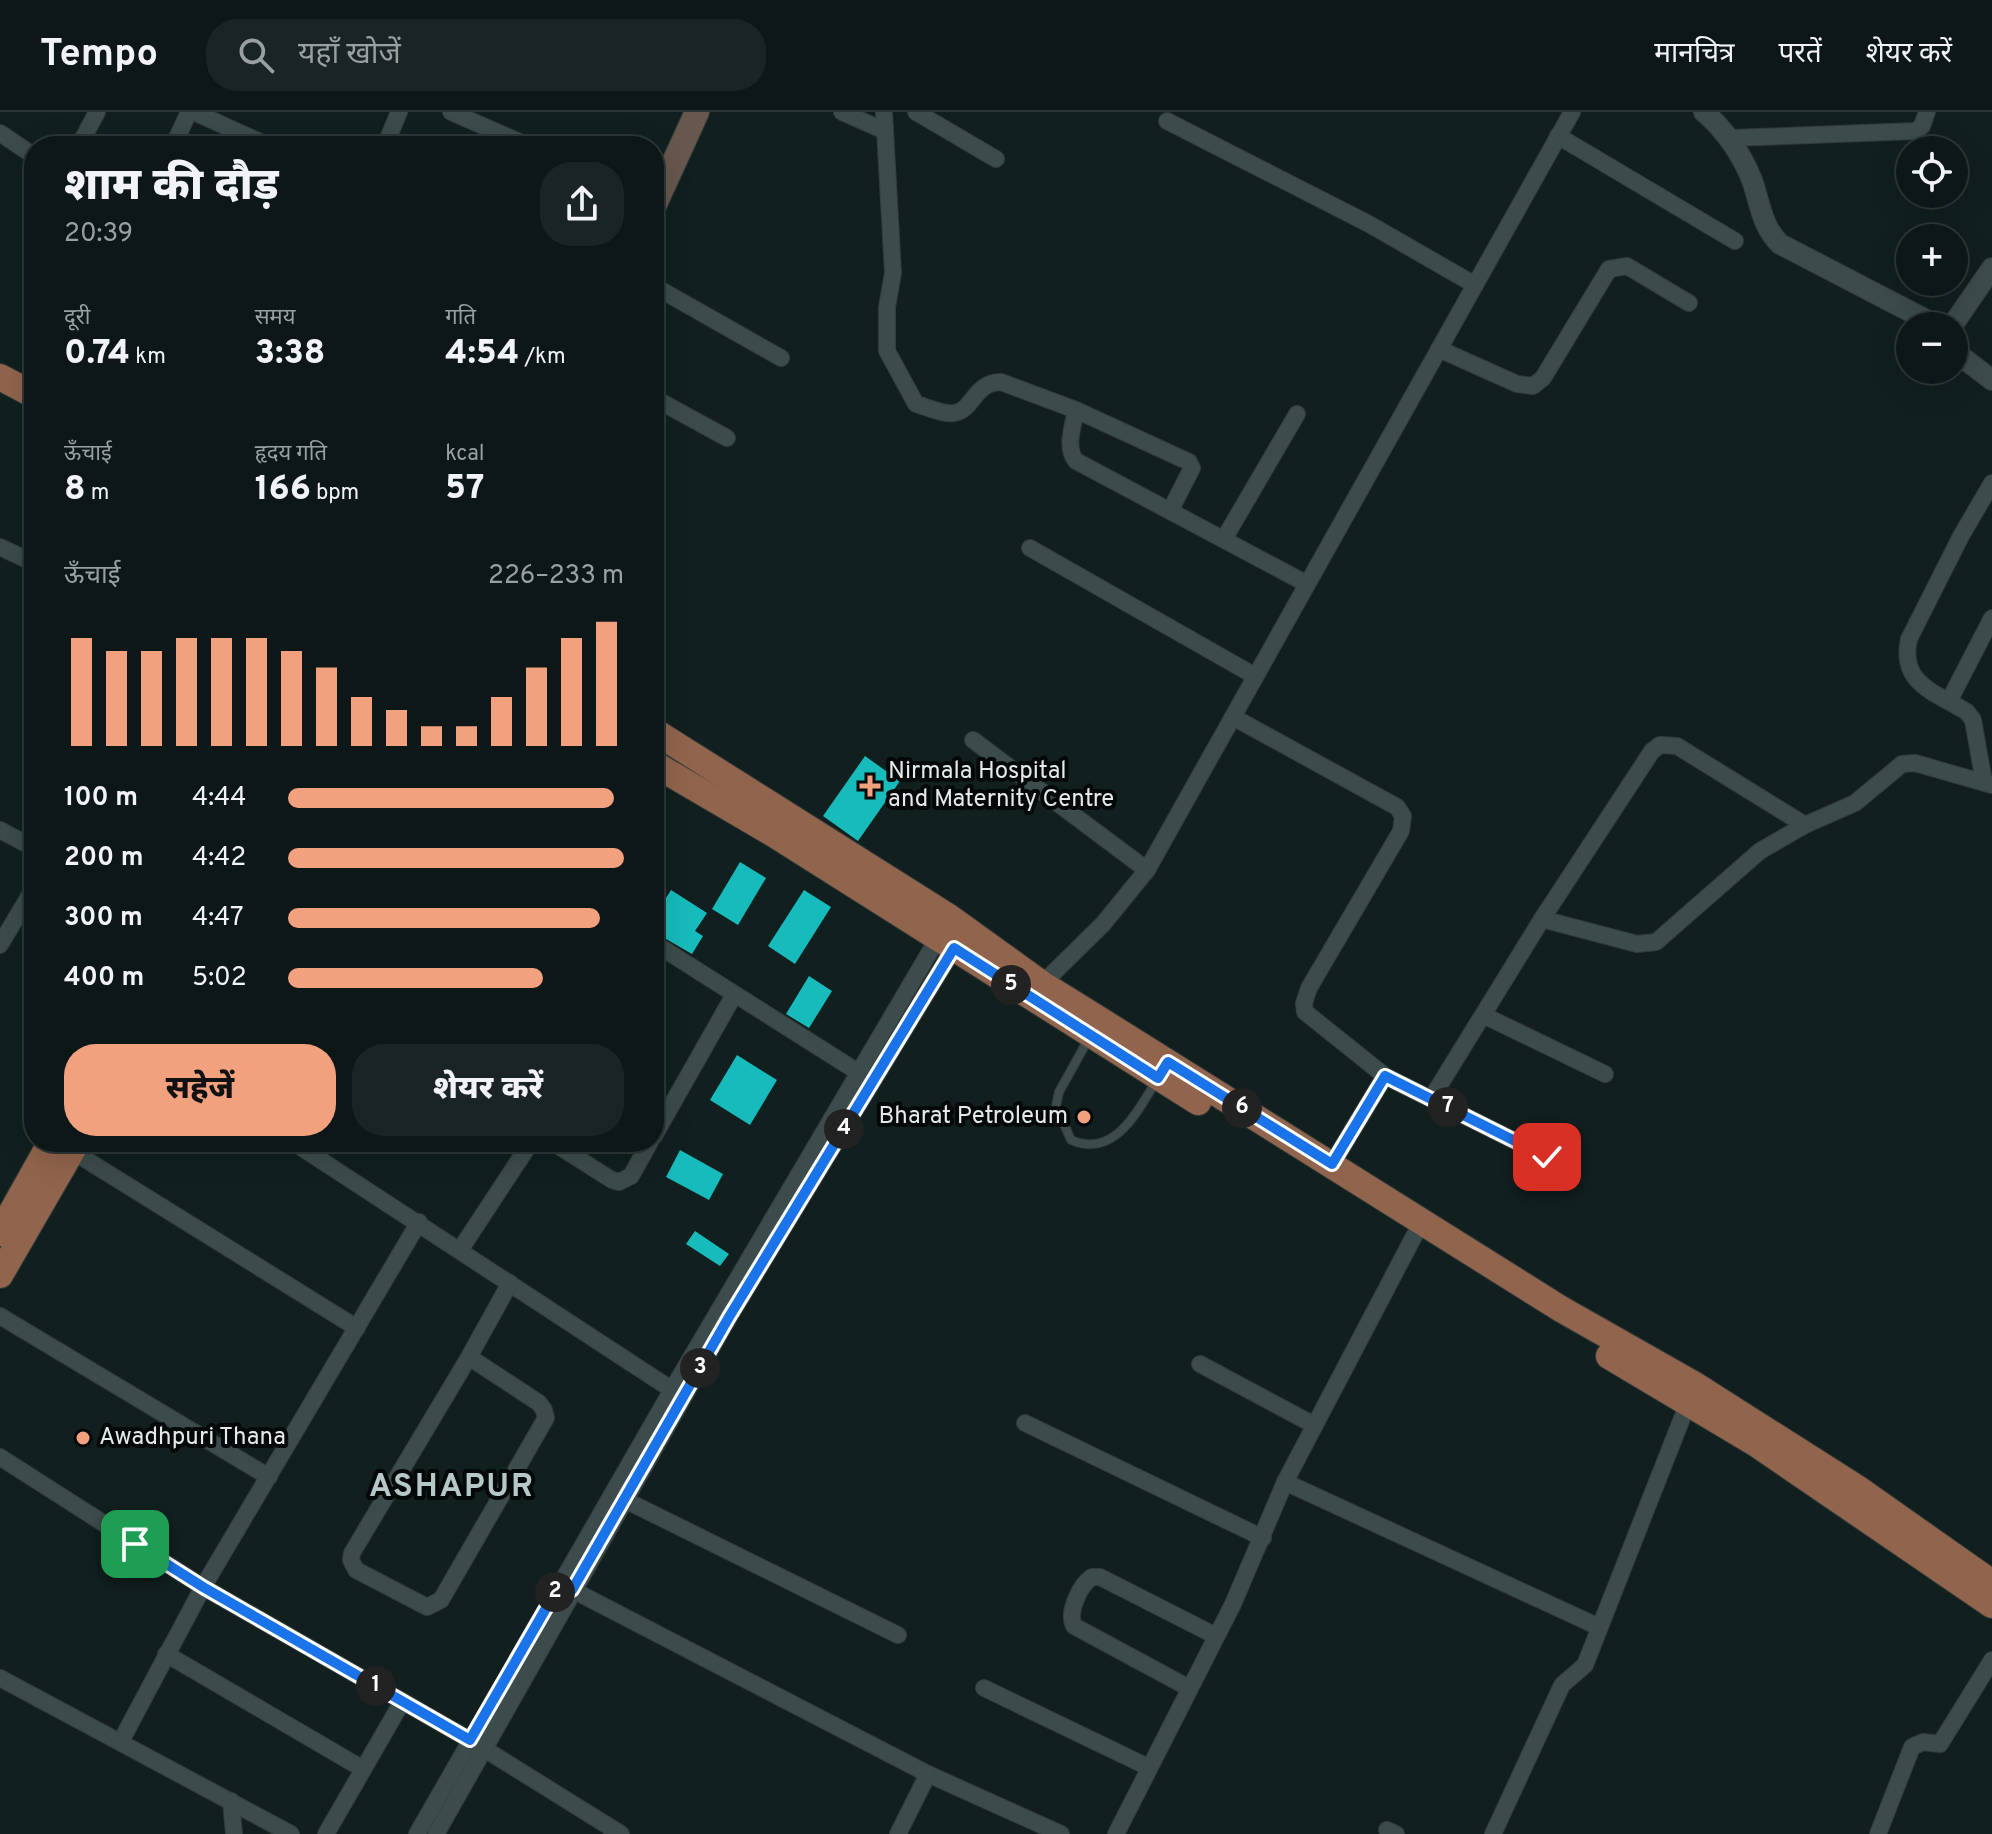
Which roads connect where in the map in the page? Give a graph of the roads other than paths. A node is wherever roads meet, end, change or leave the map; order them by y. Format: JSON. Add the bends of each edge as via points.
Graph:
{"nodes":[{"id":1,"x":97,"y":112,"type":"edge"},
{"id":2,"x":192,"y":112,"type":"edge"},
{"id":3,"x":399,"y":112,"type":"edge"},
{"id":4,"x":451,"y":112,"type":"edge"},
{"id":5,"x":697,"y":112,"type":"edge"},
{"id":6,"x":842,"y":112,"type":"edge"},
{"id":7,"x":884,"y":112,"type":"edge"},
{"id":8,"x":916,"y":112,"type":"edge"},
{"id":9,"x":952,"y":112,"type":"edge"},
{"id":10,"x":1572,"y":112,"type":"edge"},
{"id":11,"x":1704,"y":112,"type":"edge"},
{"id":12,"x":1927,"y":112,"type":"edge"},
{"id":13,"x":1167,"y":121,"type":"dead end"},
{"id":14,"x":943,"y":127,"type":"junction"},
{"id":15,"x":885,"y":131,"type":"junction"},
{"id":16,"x":0,"y":133,"type":"edge"},
{"id":17,"x":84,"y":136,"type":"edge"},
{"id":18,"x":179,"y":136,"type":"edge"},
{"id":19,"x":246,"y":136,"type":"edge"},
{"id":20,"x":389,"y":136,"type":"edge"},
{"id":21,"x":506,"y":136,"type":"edge"},
{"id":22,"x":1558,"y":136,"type":"junction"},
{"id":23,"x":1731,"y":138,"type":"junction"},
{"id":24,"x":24,"y":149,"type":"edge"},
{"id":25,"x":996,"y":159,"type":"dead end"},
{"id":26,"x":664,"y":184,"type":"edge"},
{"id":27,"x":1735,"y":241,"type":"dead end"},
{"id":28,"x":1992,"y":268,"type":"edge"},
{"id":29,"x":1475,"y":285,"type":"junction"},
{"id":30,"x":664,"y":292,"type":"edge"},
{"id":31,"x":1689,"y":303,"type":"dead end"},
{"id":32,"x":1911,"y":312,"type":"edge"},
{"id":33,"x":1962,"y":312,"type":"edge"},
{"id":34,"x":1439,"y":349,"type":"junction"},
{"id":35,"x":781,"y":358,"type":"dead end"},
{"id":36,"x":1968,"y":362,"type":"edge"},
{"id":37,"x":0,"y":377,"type":"edge"},
{"id":38,"x":1992,"y":380,"type":"edge"},
{"id":39,"x":24,"y":390,"type":"edge"},
{"id":40,"x":664,"y":403,"type":"edge"},
{"id":41,"x":1076,"y":410,"type":"junction"},
{"id":42,"x":1297,"y":414,"type":"dead end"},
{"id":43,"x":727,"y":438,"type":"dead end"},
{"id":44,"x":1992,"y":483,"type":"edge"},
{"id":45,"x":1170,"y":511,"type":"junction"},
{"id":46,"x":1224,"y":539,"type":"junction"},
{"id":47,"x":0,"y":547,"type":"edge"},
{"id":48,"x":1030,"y":548,"type":"dead end"},
{"id":49,"x":24,"y":558,"type":"edge"},
{"id":50,"x":1307,"y":584,"type":"junction"},
{"id":51,"x":1992,"y":618,"type":"edge"},
{"id":52,"x":1255,"y":676,"type":"junction"},
{"id":53,"x":1949,"y":701,"type":"junction"},
{"id":54,"x":1233,"y":717,"type":"junction"},
{"id":55,"x":664,"y":737,"type":"edge"},
{"id":56,"x":973,"y":740,"type":"dead end"},
{"id":57,"x":664,"y":770,"type":"edge"},
{"id":58,"x":1988,"y":783,"type":"edge"},
{"id":59,"x":1805,"y":825,"type":"junction"},
{"id":60,"x":0,"y":830,"type":"edge"},
{"id":61,"x":24,"y":843,"type":"edge"},
{"id":62,"x":1147,"y":870,"type":"junction"},
{"id":63,"x":24,"y":905,"type":"edge"},
{"id":64,"x":1542,"y":919,"type":"junction"},
{"id":65,"x":946,"y":943,"type":"junction"},
{"id":66,"x":0,"y":945,"type":"edge"},
{"id":67,"x":664,"y":950,"type":"edge"},
{"id":68,"x":1042,"y":984,"type":"junction"},
{"id":69,"x":734,"y":995,"type":"junction"},
{"id":70,"x":1483,"y":1015,"type":"junction"},
{"id":71,"x":1095,"y":1028,"type":"junction"},
{"id":72,"x":1163,"y":1070,"type":"junction"},
{"id":73,"x":1605,"y":1074,"type":"dead end"},
{"id":74,"x":1385,"y":1076,"type":"junction"},
{"id":75,"x":866,"y":1077,"type":"junction"},
{"id":76,"x":1431,"y":1099,"type":"junction"},
{"id":77,"x":664,"y":1118,"type":"edge"},
{"id":78,"x":61,"y":1152,"type":"edge"},
{"id":79,"x":63,"y":1152,"type":"edge"},
{"id":80,"x":78,"y":1152,"type":"edge"},
{"id":81,"x":309,"y":1152,"type":"edge"},
{"id":82,"x":524,"y":1152,"type":"edge"},
{"id":83,"x":568,"y":1152,"type":"edge"},
{"id":84,"x":644,"y":1152,"type":"edge"},
{"id":85,"x":1547,"y":1157,"type":"dead end"},
{"id":86,"x":1332,"y":1164,"type":"junction"},
{"id":87,"x":419,"y":1222,"type":"junction"},
{"id":88,"x":2,"y":1225,"type":"edge"},
{"id":89,"x":1418,"y":1228,"type":"junction"},
{"id":90,"x":460,"y":1250,"type":"junction"},
{"id":91,"x":0,"y":1275,"type":"edge"},
{"id":92,"x":510,"y":1283,"type":"junction"},
{"id":93,"x":0,"y":1316,"type":"edge"},
{"id":94,"x":357,"y":1328,"type":"junction"},
{"id":95,"x":469,"y":1357,"type":"junction"},
{"id":96,"x":1200,"y":1364,"type":"dead end"},
{"id":97,"x":678,"y":1394,"type":"junction"},
{"id":98,"x":1692,"y":1394,"type":"junction"},
{"id":99,"x":1025,"y":1423,"type":"dead end"},
{"id":100,"x":1314,"y":1425,"type":"junction"},
{"id":101,"x":0,"y":1457,"type":"edge"},
{"id":102,"x":269,"y":1477,"type":"junction"},
{"id":103,"x":1285,"y":1482,"type":"junction"},
{"id":104,"x":625,"y":1500,"type":"junction"},
{"id":105,"x":1263,"y":1538,"type":"junction"},
{"id":106,"x":1992,"y":1583,"type":"edge"},
{"id":107,"x":203,"y":1587,"type":"junction"},
{"id":108,"x":566,"y":1587,"type":"junction"},
{"id":109,"x":1992,"y":1605,"type":"edge"},
{"id":110,"x":1599,"y":1627,"type":"junction"},
{"id":111,"x":898,"y":1635,"type":"dead end"},
{"id":112,"x":1216,"y":1636,"type":"junction"},
{"id":113,"x":166,"y":1654,"type":"junction"},
{"id":114,"x":1992,"y":1660,"type":"edge"},
{"id":115,"x":0,"y":1678,"type":"edge"},
{"id":116,"x":984,"y":1688,"type":"dead end"},
{"id":117,"x":1189,"y":1688,"type":"junction"},
{"id":118,"x":402,"y":1702,"type":"junction"},
{"id":119,"x":121,"y":1741,"type":"junction"},
{"id":120,"x":476,"y":1744,"type":"junction"},
{"id":121,"x":1148,"y":1767,"type":"junction"},
{"id":122,"x":363,"y":1769,"type":"junction"},
{"id":123,"x":928,"y":1774,"type":"junction"},
{"id":124,"x":231,"y":1801,"type":"junction"},
{"id":125,"x":1880,"y":1833,"type":"edge"},
{"id":126,"x":234,"y":1834,"type":"edge"},
{"id":127,"x":291,"y":1834,"type":"edge"},
{"id":128,"x":326,"y":1834,"type":"edge"},
{"id":129,"x":417,"y":1834,"type":"edge"},
{"id":130,"x":436,"y":1834,"type":"edge"},
{"id":131,"x":621,"y":1834,"type":"edge"},
{"id":132,"x":898,"y":1834,"type":"edge"},
{"id":133,"x":1061,"y":1834,"type":"edge"},
{"id":134,"x":1116,"y":1834,"type":"edge"},
{"id":135,"x":1493,"y":1834,"type":"edge"}],
"edges":[{"from":1,"to":17,"type":"street"},
{"from":2,"to":18,"type":"street"},
{"from":2,"to":19,"type":"street"},
{"from":3,"to":20,"type":"street"},
{"from":4,"to":21,"type":"street"},
{"from":5,"to":26,"type":"main road"},
{"from":6,"to":15,"type":"street"},
{"from":7,"to":15,"type":"street"},
{"from":8,"to":14,"type":"street"},
{"from":9,"to":14,"type":"street"},
{"from":10,"to":22,"type":"street"},
{"from":11,"to":23,"type":"street"},
{"from":12,"to":23,"type":"street","via":[[1916,131]]},
{"from":13,"to":29,"type":"street","via":[[1369,224]]},
{"from":14,"to":25,"type":"street"},
{"from":15,"to":41,"type":"street","via":[[893,273],[887,351],[916,404],[953,414],[983,386],[1001,382]]},
{"from":16,"to":24,"type":"street"},
{"from":22,"to":27,"type":"street"},
{"from":22,"to":29,"type":"street"},
{"from":23,"to":32,"type":"street","via":[[1769,233],[1780,244]]},
{"from":28,"to":33,"type":"street"},
{"from":29,"to":34,"type":"street"},
{"from":30,"to":35,"type":"street"},
{"from":31,"to":34,"type":"street","via":[[1627,266],[1609,269],[1543,378],[1533,386]]},
{"from":34,"to":50,"type":"street"},
{"from":36,"to":38,"type":"street"},
{"from":37,"to":39,"type":"main road"},
{"from":40,"to":43,"type":"street"},
{"from":41,"to":45,"type":"street","via":[[1072,458]]},
{"from":41,"to":45,"type":"street","via":[[1189,462],[1189,476]]},
{"from":42,"to":46,"type":"street"},
{"from":44,"to":53,"type":"street","via":[[1909,639],[1906,654],[1916,681]]},
{"from":45,"to":46,"type":"street"},
{"from":46,"to":50,"type":"street"},
{"from":47,"to":49,"type":"street"},
{"from":48,"to":52,"type":"street"},
{"from":50,"to":52,"type":"street"},
{"from":51,"to":53,"type":"street"},
{"from":52,"to":54,"type":"street"},
{"from":53,"to":58,"type":"street","via":[[1973,720]]},
{"from":54,"to":62,"type":"street"},
{"from":54,"to":74,"type":"street","via":[[1397,807],[1403,816],[1401,831],[1304,1003],[1305,1012]]},
{"from":55,"to":68,"type":"main road","via":[[949,917]]},
{"from":56,"to":62,"type":"street"},
{"from":57,"to":65,"type":"main road"},
{"from":58,"to":59,"type":"street","via":[[1902,764],[1855,803]]},
{"from":59,"to":64,"type":"street","via":[[1760,851],[1656,942],[1637,944]]},
{"from":59,"to":64,"type":"street","via":[[1677,746],[1660,745]]},
{"from":60,"to":61,"type":"street"},
{"from":62,"to":68,"type":"street","via":[[1103,924]]},
{"from":63,"to":66,"type":"street"},
{"from":64,"to":70,"type":"street"},
{"from":65,"to":71,"type":"main road"},
{"from":65,"to":75,"type":"street"},
{"from":67,"to":69,"type":"street"},
{"from":68,"to":71,"type":"main road"},
{"from":69,"to":75,"type":"street"},
{"from":69,"to":77,"type":"street"},
{"from":70,"to":73,"type":"street"},
{"from":70,"to":76,"type":"street"},
{"from":71,"to":72,"type":"main road"},
{"from":71,"to":72,"type":"lane","via":[[1056,1106],[1071,1140],[1085,1146],[1104,1143],[1128,1126]]},
{"from":72,"to":86,"type":"main road"},
{"from":72,"to":89,"type":"main road"},
{"from":74,"to":76,"type":"street"},
{"from":74,"to":86,"type":"street"},
{"from":75,"to":97,"type":"street"},
{"from":76,"to":85,"type":"street"},
{"from":78,"to":88,"type":"main road"},
{"from":79,"to":91,"type":"main road"},
{"from":80,"to":94,"type":"street"},
{"from":81,"to":87,"type":"street"},
{"from":82,"to":90,"type":"street"},
{"from":83,"to":84,"type":"street","via":[[619,1182],[631,1176]]},
{"from":86,"to":89,"type":"main road"},
{"from":87,"to":90,"type":"street"},
{"from":87,"to":94,"type":"street"},
{"from":89,"to":98,"type":"main road","via":[[1561,1309]]},
{"from":89,"to":100,"type":"street"},
{"from":90,"to":92,"type":"street"},
{"from":92,"to":95,"type":"street"},
{"from":92,"to":97,"type":"street"},
{"from":93,"to":102,"type":"street"},
{"from":94,"to":102,"type":"street"},
{"from":95,"to":95,"type":"street","via":[[352,1553],[356,1570],[427,1607],[441,1600],[546,1418],[539,1403]]},
{"from":96,"to":100,"type":"street"},
{"from":97,"to":104,"type":"street"},
{"from":97,"to":108,"type":"street"},
{"from":98,"to":106,"type":"main road","via":[[1857,1488]]},
{"from":98,"to":109,"type":"main road"},
{"from":98,"to":110,"type":"street"},
{"from":99,"to":105,"type":"street"},
{"from":100,"to":103,"type":"street"},
{"from":101,"to":107,"type":"street"},
{"from":102,"to":107,"type":"street"},
{"from":103,"to":105,"type":"street"},
{"from":103,"to":110,"type":"street"},
{"from":104,"to":108,"type":"street"},
{"from":104,"to":111,"type":"street"},
{"from":105,"to":112,"type":"street"},
{"from":107,"to":113,"type":"street"},
{"from":107,"to":118,"type":"street"},
{"from":108,"to":120,"type":"street"},
{"from":108,"to":123,"type":"street"},
{"from":110,"to":135,"type":"street","via":[[1585,1665],[1562,1685]]},
{"from":112,"to":117,"type":"street"},
{"from":112,"to":117,"type":"street","via":[[1100,1577],[1087,1580],[1071,1613],[1074,1626]]},
{"from":113,"to":119,"type":"street"},
{"from":113,"to":122,"type":"street"},
{"from":114,"to":125,"type":"street","via":[[1940,1744],[1912,1747]]},
{"from":115,"to":119,"type":"street"},
{"from":116,"to":121,"type":"street"},
{"from":117,"to":121,"type":"street"},
{"from":118,"to":120,"type":"street"},
{"from":118,"to":122,"type":"street"},
{"from":119,"to":124,"type":"street"},
{"from":120,"to":129,"type":"street"},
{"from":120,"to":130,"type":"street"},
{"from":120,"to":131,"type":"street"},
{"from":121,"to":134,"type":"street"},
{"from":122,"to":128,"type":"street"},
{"from":123,"to":132,"type":"street"},
{"from":123,"to":133,"type":"street"},
{"from":124,"to":126,"type":"street"},
{"from":124,"to":127,"type":"street"}]}
